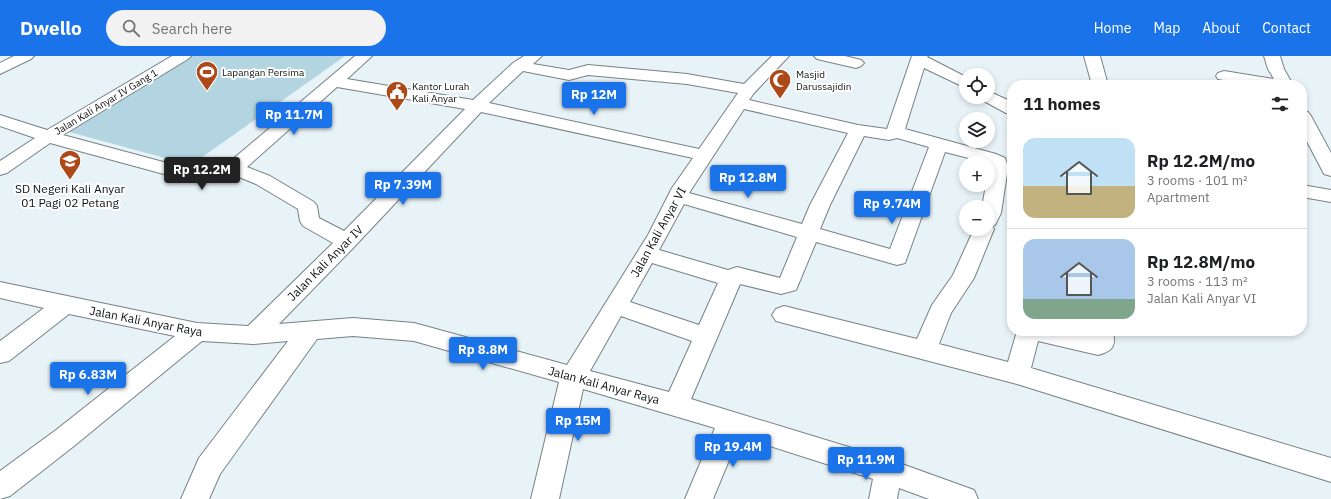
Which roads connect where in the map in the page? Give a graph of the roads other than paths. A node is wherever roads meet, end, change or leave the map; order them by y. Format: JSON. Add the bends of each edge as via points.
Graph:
{"nodes":[{"id":1,"x":23,"y":56,"type":"edge"},
{"id":2,"x":183,"y":56,"type":"edge"},
{"id":3,"x":364,"y":56,"type":"edge"},
{"id":4,"x":781,"y":56,"type":"edge"},
{"id":5,"x":822,"y":56,"type":"edge"},
{"id":6,"x":1092,"y":56,"type":"edge"},
{"id":7,"x":1272,"y":56,"type":"edge"},
{"id":8,"x":919,"y":58,"type":"edge"},
{"id":9,"x":527,"y":61,"type":"edge"},
{"id":10,"x":856,"y":63,"type":"dead end"},
{"id":11,"x":0,"y":69,"type":"edge"},
{"id":12,"x":1224,"y":76,"type":"dead end"},
{"id":13,"x":959,"y":79,"type":"edge"},
{"id":14,"x":1099,"y":80,"type":"edge"},
{"id":15,"x":1249,"y":80,"type":"edge"},
{"id":16,"x":1282,"y":80,"type":"edge"},
{"id":17,"x":335,"y":82,"type":"junction"},
{"id":18,"x":744,"y":97,"type":"junction"},
{"id":19,"x":995,"y":100,"type":"edge"},
{"id":20,"x":478,"y":106,"type":"junction"},
{"id":21,"x":1007,"y":106,"type":"edge"},
{"id":22,"x":0,"y":120,"type":"edge"},
{"id":23,"x":1307,"y":125,"type":"edge"},
{"id":24,"x":858,"y":130,"type":"junction"},
{"id":25,"x":895,"y":132,"type":"junction"},
{"id":26,"x":49,"y":136,"type":"junction"},
{"id":27,"x":939,"y":144,"type":"junction"},
{"id":28,"x":704,"y":155,"type":"junction"},
{"id":29,"x":234,"y":168,"type":"junction"},
{"id":30,"x":0,"y":169,"type":"edge"},
{"id":31,"x":1331,"y":170,"type":"edge"},
{"id":32,"x":1307,"y":191,"type":"edge"},
{"id":33,"x":678,"y":196,"type":"junction"},
{"id":34,"x":1331,"y":196,"type":"edge"},
{"id":35,"x":993,"y":200,"type":"edge"},
{"id":36,"x":808,"y":233,"type":"junction"},
{"id":37,"x":981,"y":236,"type":"edge"},
{"id":38,"x":347,"y":242,"type":"junction"},
{"id":39,"x":647,"y":254,"type":"junction"},
{"id":40,"x":730,"y":279,"type":"junction"},
{"id":41,"x":0,"y":290,"type":"edge"},
{"id":42,"x":65,"y":305,"type":"junction"},
{"id":43,"x":616,"y":306,"type":"junction"},
{"id":44,"x":784,"y":315,"type":"dead end"},
{"id":45,"x":310,"y":330,"type":"junction"},
{"id":46,"x":197,"y":332,"type":"junction"},
{"id":47,"x":253,"y":335,"type":"junction"},
{"id":48,"x":706,"y":336,"type":"junction"},
{"id":49,"x":1027,"y":336,"type":"edge"},
{"id":50,"x":1054,"y":336,"type":"edge"},
{"id":51,"x":1102,"y":336,"type":"edge"},
{"id":52,"x":925,"y":350,"type":"junction"},
{"id":53,"x":0,"y":354,"type":"edge"},
{"id":54,"x":1017,"y":374,"type":"junction"},
{"id":55,"x":573,"y":377,"type":"junction"},
{"id":56,"x":676,"y":405,"type":"junction"},
{"id":57,"x":731,"y":422,"type":"junction"},
{"id":58,"x":1331,"y":470,"type":"edge"},
{"id":59,"x":888,"y":471,"type":"junction"},
{"id":60,"x":0,"y":487,"type":"edge"},
{"id":61,"x":195,"y":499,"type":"edge"},
{"id":62,"x":545,"y":499,"type":"edge"},
{"id":63,"x":699,"y":499,"type":"edge"},
{"id":64,"x":883,"y":499,"type":"edge"},
{"id":65,"x":964,"y":499,"type":"edge"}],
"edges":[{"from":1,"to":11,"type":"street"},
{"from":2,"to":26,"type":"street","name":"Jalan Kali Anyar IV Gang 1"},
{"from":3,"to":17,"type":"street"},
{"from":4,"to":18,"type":"street","name":"Jalan Kali Anyar VI"},
{"from":5,"to":10,"type":"street"},
{"from":6,"to":14,"type":"street"},
{"from":7,"to":16,"type":"street"},
{"from":8,"to":13,"type":"street"},
{"from":8,"to":25,"type":"street"},
{"from":9,"to":18,"type":"street","via":[[569,74],[588,70],[687,79]]},
{"from":9,"to":20,"type":"street","name":"Jalan Kali Anyar IV"},
{"from":12,"to":15,"type":"street"},
{"from":17,"to":20,"type":"street"},
{"from":17,"to":29,"type":"street"},
{"from":18,"to":24,"type":"street"},
{"from":18,"to":28,"type":"street","name":"Jalan Kali Anyar VI"},
{"from":19,"to":21,"type":"street"},
{"from":20,"to":28,"type":"street"},
{"from":20,"to":38,"type":"street","name":"Jalan Kali Anyar IV"},
{"from":22,"to":26,"type":"street"},
{"from":23,"to":31,"type":"street"},
{"from":24,"to":25,"type":"street","via":[[889,135]]},
{"from":24,"to":36,"type":"street"},
{"from":25,"to":27,"type":"street"},
{"from":26,"to":29,"type":"street","name":"Jalan Kali Anyar IV Gang 1","via":[[193,176],[212,176]]},
{"from":26,"to":30,"type":"street","name":"Jalan Kali Anyar IV Gang 1"},
{"from":27,"to":35,"type":"street","via":[[998,162]]},
{"from":27,"to":36,"type":"street","via":[[897,258]]},
{"from":28,"to":33,"type":"street","name":"Jalan Kali Anyar VI"},
{"from":29,"to":38,"type":"street","via":[[263,180],[304,204],[307,206],[310,221]]},
{"from":32,"to":34,"type":"street"},
{"from":33,"to":36,"type":"street"},
{"from":33,"to":39,"type":"street","name":"Jalan Kali Anyar VI"},
{"from":36,"to":40,"type":"street","via":[[788,284],[781,286],[737,275]]},
{"from":37,"to":52,"type":"street","via":[[963,278],[940,311]]},
{"from":38,"to":47,"type":"street","name":"Jalan Kali Anyar IV"},
{"from":39,"to":40,"type":"street"},
{"from":39,"to":43,"type":"street","name":"Jalan Kali Anyar VI"},
{"from":40,"to":48,"type":"street"},
{"from":41,"to":42,"type":"street","name":"Jalan Kali Anyar Raya"},
{"from":42,"to":46,"type":"street","name":"Jalan Kali Anyar Raya"},
{"from":42,"to":53,"type":"street"},
{"from":43,"to":48,"type":"street"},
{"from":43,"to":55,"type":"street","name":"Jalan Kali Anyar VI"},
{"from":44,"to":52,"type":"street"},
{"from":45,"to":47,"type":"street","name":"Jalan Kali Anyar Raya"},
{"from":45,"to":55,"type":"street","name":"Jalan Kali Anyar Raya","via":[[353,327],[414,332]]},
{"from":45,"to":61,"type":"street","via":[[209,467]]},
{"from":46,"to":47,"type":"street","name":"Jalan Kali Anyar Raya"},
{"from":46,"to":60,"type":"street","via":[[66,438]]},
{"from":48,"to":56,"type":"street"},
{"from":49,"to":54,"type":"street"},
{"from":50,"to":51,"type":"street","via":[[1098,346],[1103,342]]},
{"from":52,"to":54,"type":"street"},
{"from":54,"to":58,"type":"street"},
{"from":55,"to":56,"type":"street","name":"Jalan Kali Anyar Raya"},
{"from":55,"to":62,"type":"street","name":"Jalan Kali Anyar VI"},
{"from":56,"to":57,"type":"street","name":"Jalan Kali Anyar Raya"},
{"from":57,"to":59,"type":"street","name":"Jalan Kali Anyar Raya"},
{"from":57,"to":63,"type":"street"},
{"from":59,"to":64,"type":"street"},
{"from":59,"to":65,"type":"street","name":"Jalan Kali Anyar Raya"}]}
